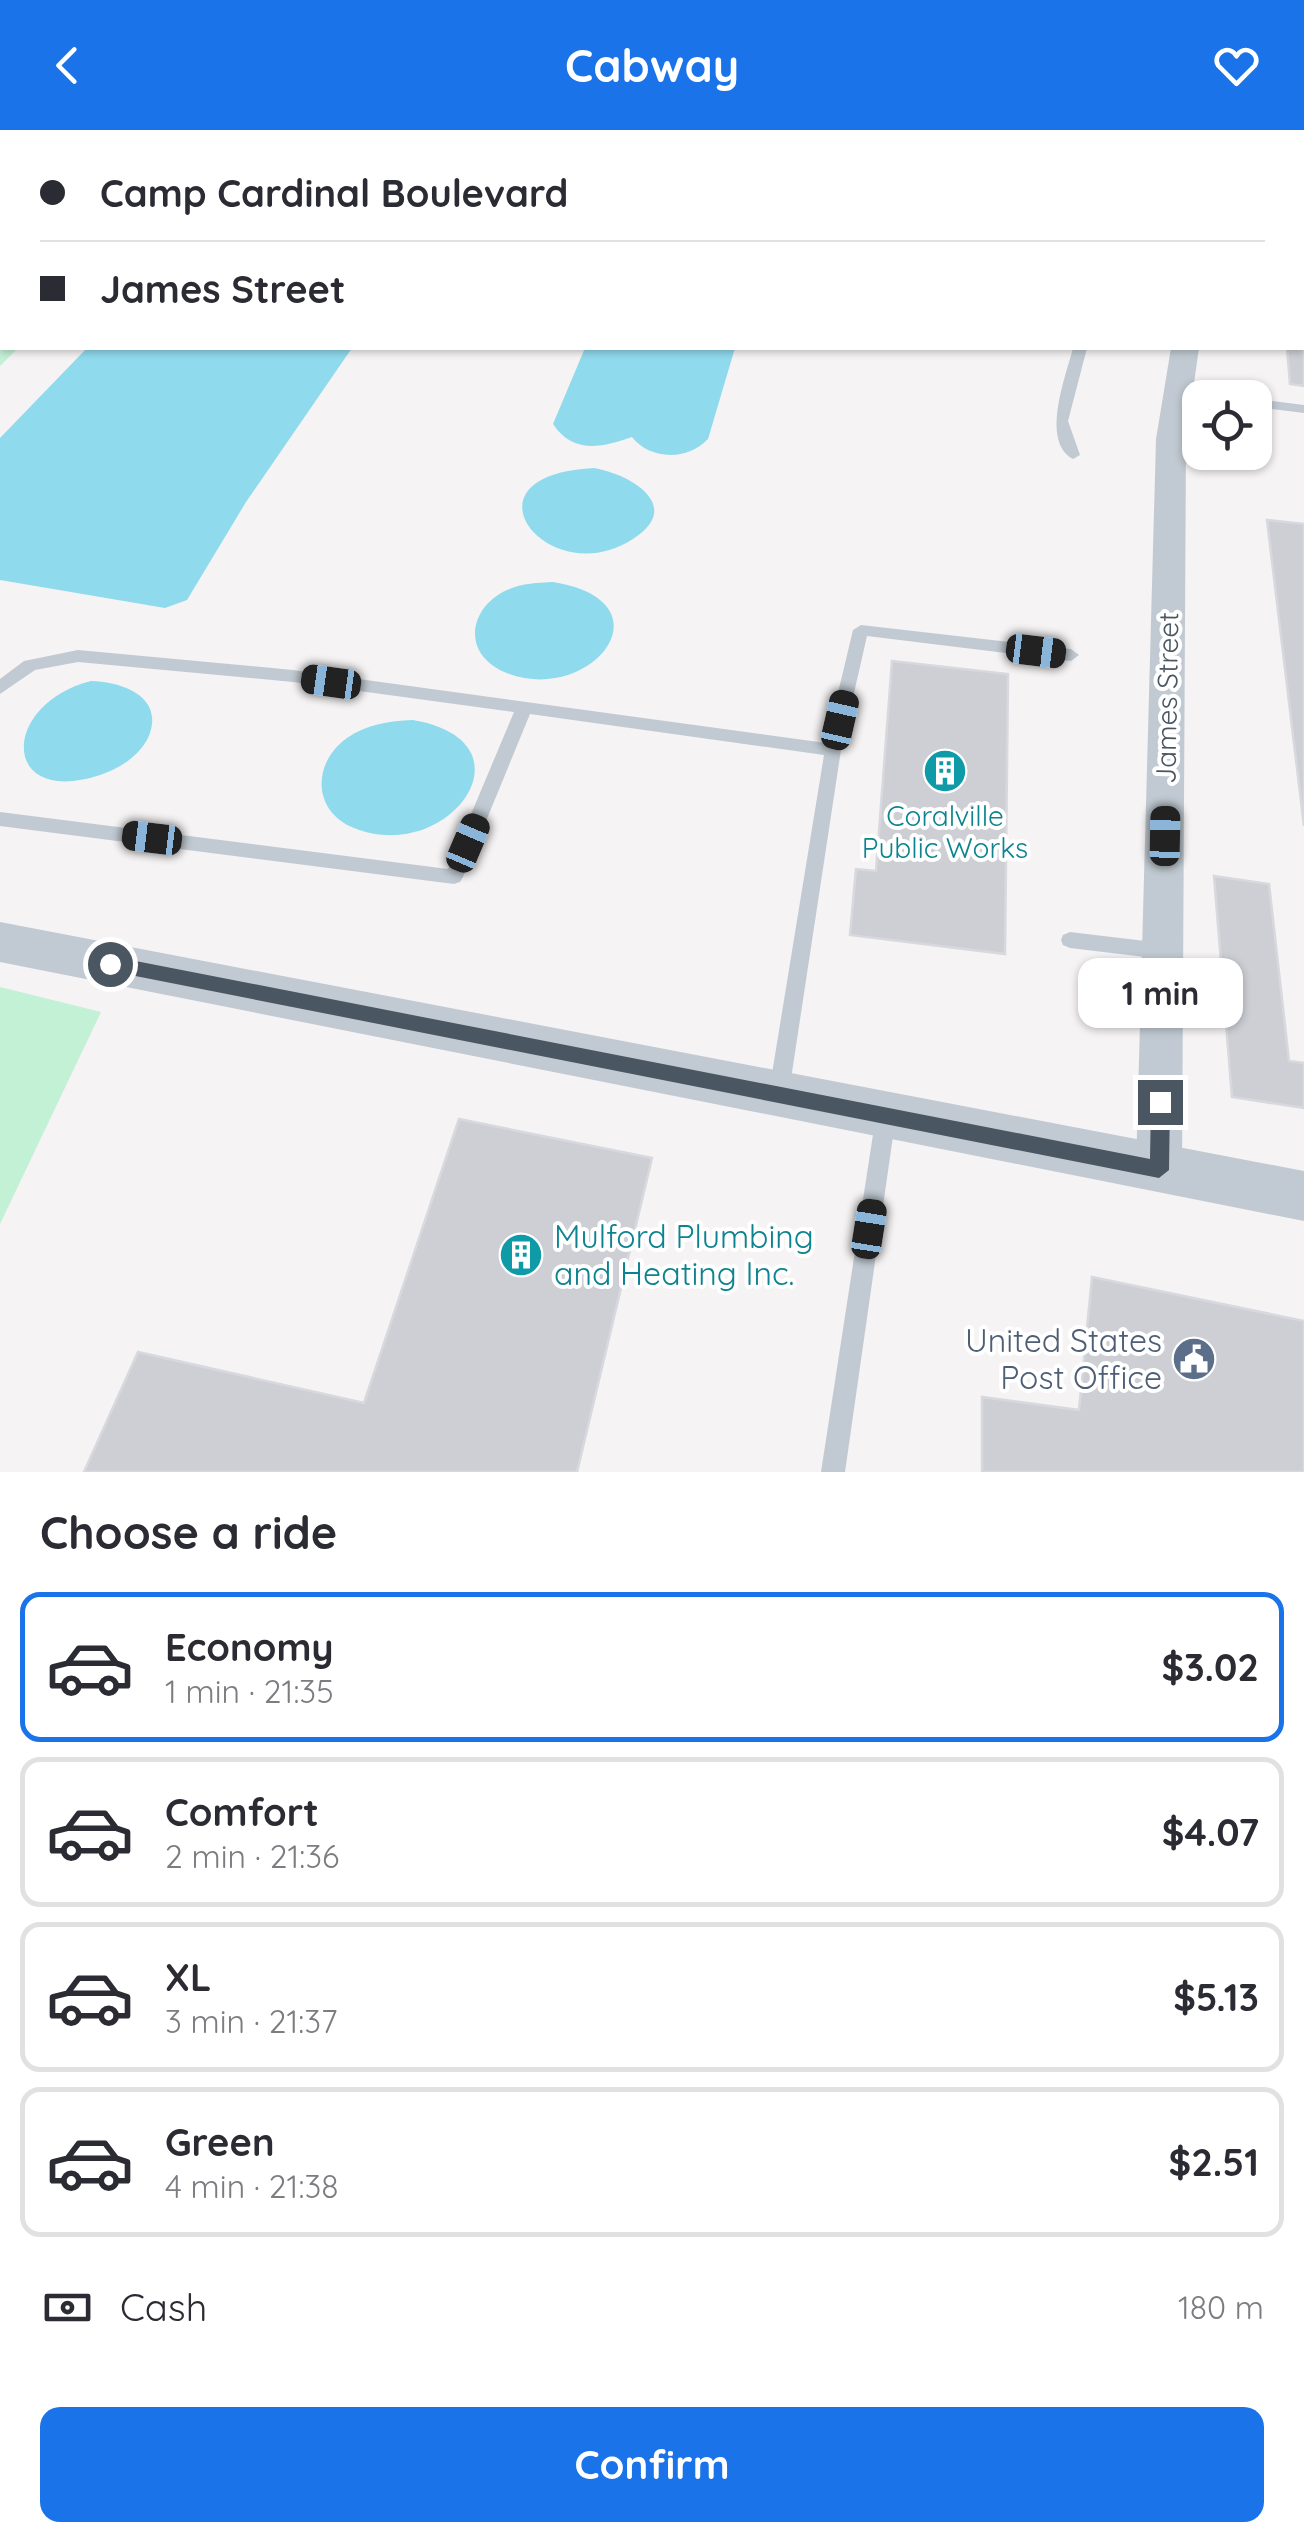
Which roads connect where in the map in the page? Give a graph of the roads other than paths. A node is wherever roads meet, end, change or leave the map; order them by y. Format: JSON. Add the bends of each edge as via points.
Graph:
{"nodes":[{"id":1,"x":1079,"y":350,"type":"edge"},
{"id":2,"x":1185,"y":350,"type":"edge"},
{"id":3,"x":1190,"y":380,"type":"edge"},
{"id":4,"x":1272,"y":405,"type":"edge"},
{"id":5,"x":1304,"y":409,"type":"edge"},
{"id":6,"x":1182,"y":416,"type":"edge"},
{"id":7,"x":1073,"y":455,"type":"dead end"},
{"id":8,"x":1071,"y":655,"type":"dead end"},
{"id":9,"x":0,"y":688,"type":"edge"},
{"id":10,"x":524,"y":708,"type":"junction"},
{"id":11,"x":834,"y":750,"type":"junction"},
{"id":12,"x":0,"y":818,"type":"edge"},
{"id":13,"x":1070,"y":940,"type":"dead end"},
{"id":14,"x":0,"y":942,"type":"edge"},
{"id":15,"x":1163,"y":951,"type":"junction"},
{"id":16,"x":778,"y":1093,"type":"junction"},
{"id":17,"x":886,"y":1114,"type":"junction"},
{"id":18,"x":1159,"y":1170,"type":"junction"},
{"id":19,"x":1304,"y":1196,"type":"edge"},
{"id":20,"x":833,"y":1472,"type":"edge"}],
"edges":[{"from":1,"to":7,"type":"lane","via":[[1061,420]]},
{"from":2,"to":3,"type":"street","name":"James Street"},
{"from":4,"to":5,"type":"lane"},
{"from":6,"to":15,"type":"street","name":"James Street","via":[[1171,438]]},
{"from":8,"to":11,"type":"lane","via":[[861,630]]},
{"from":9,"to":10,"type":"lane","via":[[30,664],[78,656]]},
{"from":10,"to":11,"type":"lane"},
{"from":10,"to":12,"type":"lane","via":[[454,877]]},
{"from":11,"to":16,"type":"lane"},
{"from":13,"to":15,"type":"lane"},
{"from":14,"to":16,"type":"street"},
{"from":15,"to":18,"type":"street","name":"James Street"},
{"from":16,"to":17,"type":"street"},
{"from":17,"to":18,"type":"street"},
{"from":17,"to":20,"type":"lane"},
{"from":18,"to":19,"type":"street"}]}
